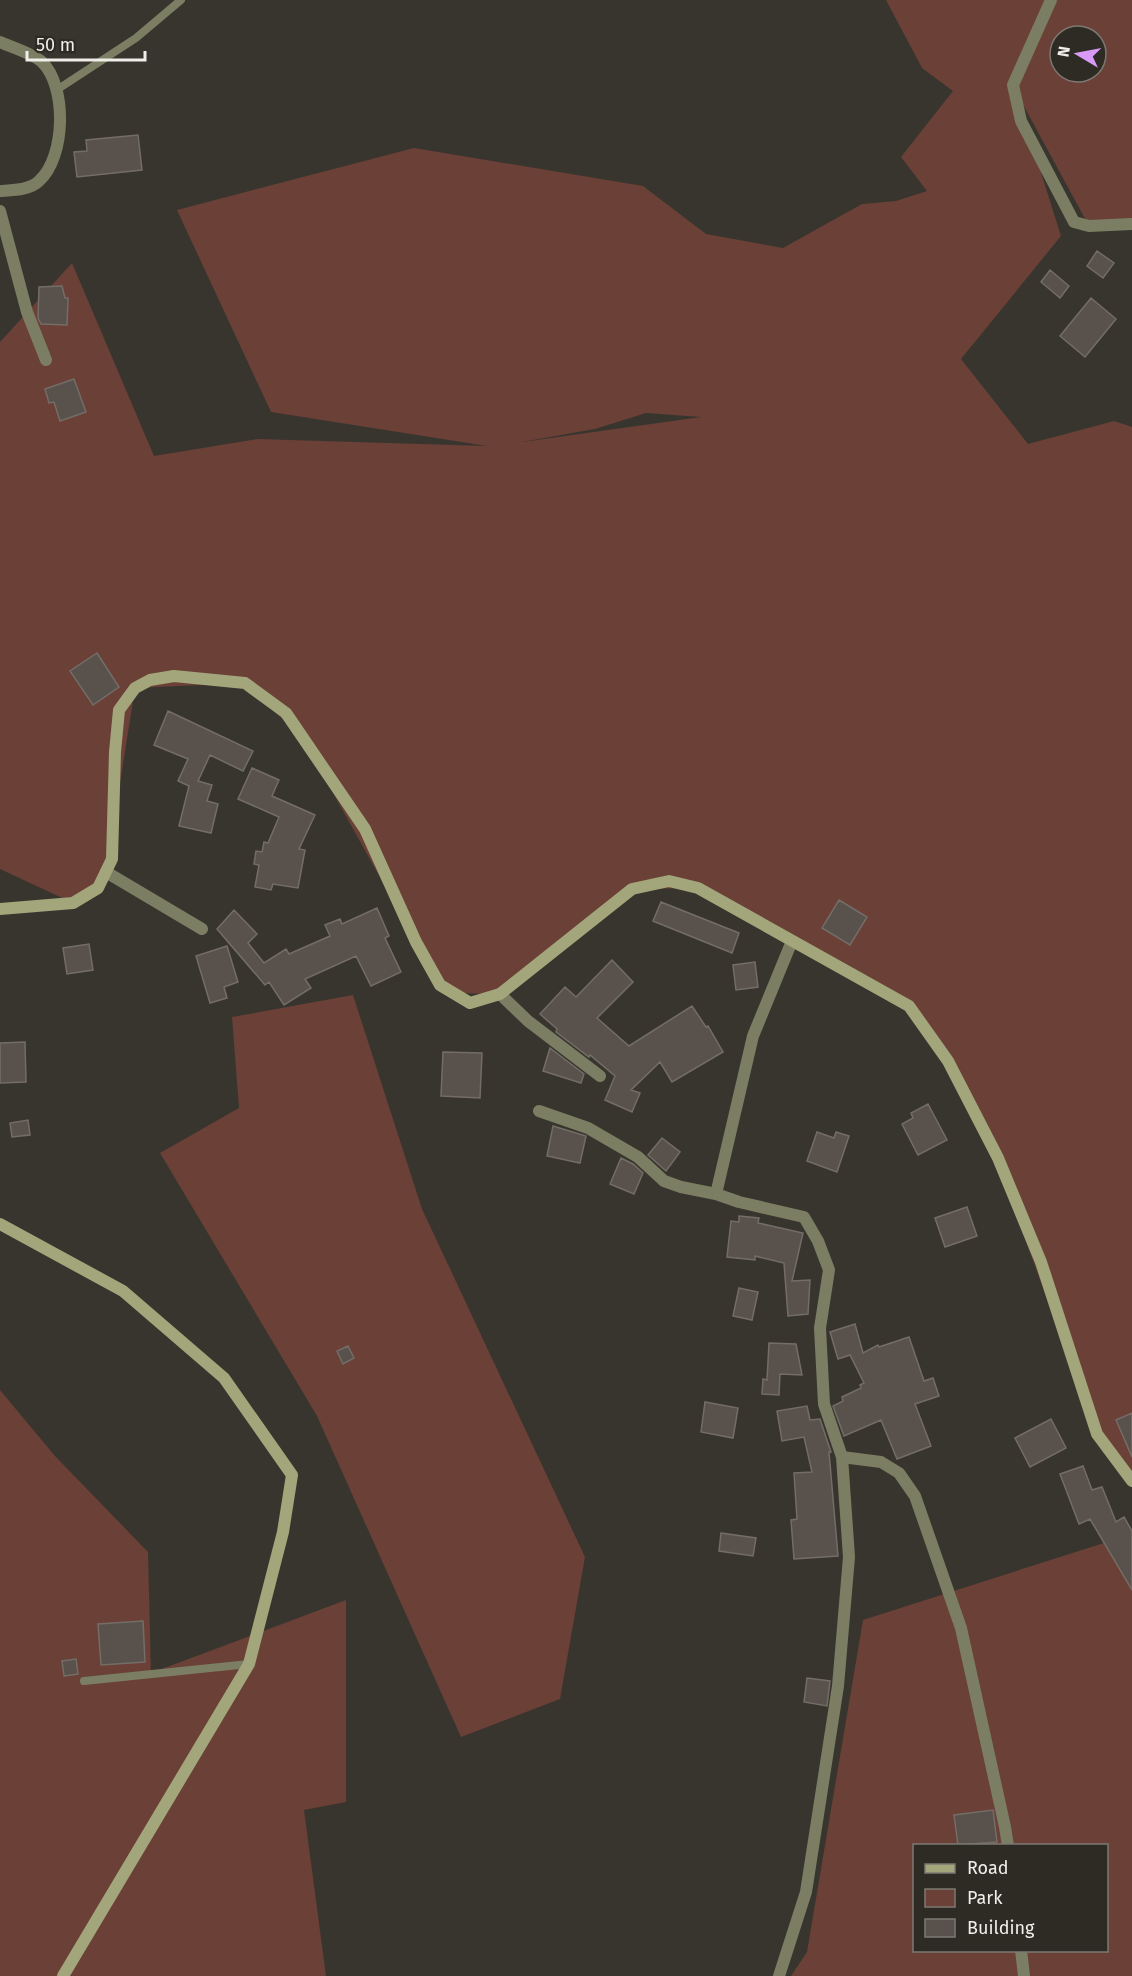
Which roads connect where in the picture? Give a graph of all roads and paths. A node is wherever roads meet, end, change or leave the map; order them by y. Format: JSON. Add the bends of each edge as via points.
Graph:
{"nodes":[{"id":1,"x":181,"y":0,"type":"edge"},
{"id":2,"x":1050,"y":0,"type":"edge"},
{"id":3,"x":0,"y":42,"type":"edge"},
{"id":4,"x":55,"y":91,"type":"junction"},
{"id":5,"x":0,"y":191,"type":"edge"},
{"id":6,"x":0,"y":211,"type":"edge"},
{"id":7,"x":1132,"y":224,"type":"edge"},
{"id":8,"x":46,"y":360,"type":"dead end"},
{"id":9,"x":106,"y":872,"type":"junction"},
{"id":10,"x":0,"y":909,"type":"edge"},
{"id":11,"x":202,"y":929,"type":"dead end"},
{"id":12,"x":792,"y":941,"type":"junction"},
{"id":13,"x":500,"y":994,"type":"junction"},
{"id":14,"x":600,"y":1076,"type":"dead end"},
{"id":15,"x":539,"y":1111,"type":"dead end"},
{"id":16,"x":716,"y":1194,"type":"junction"},
{"id":17,"x":0,"y":1224,"type":"edge"},
{"id":18,"x":842,"y":1457,"type":"junction"},
{"id":19,"x":1132,"y":1481,"type":"edge"},
{"id":20,"x":249,"y":1664,"type":"junction"},
{"id":21,"x":84,"y":1680,"type":"dead end"},
{"id":22,"x":1008,"y":1844,"type":"edge"},
{"id":23,"x":1021,"y":1952,"type":"edge"},
{"id":24,"x":63,"y":1976,"type":"edge"},
{"id":25,"x":779,"y":1976,"type":"edge"},
{"id":26,"x":1024,"y":1976,"type":"edge"}],
"edges":[{"from":1,"to":4,"type":"lane","via":[[136,38]]},
{"from":2,"to":7,"type":"street","via":[[1013,85],[1021,121],[1074,222],[1089,226]]},
{"from":3,"to":4,"type":"street","via":[[41,61]]},
{"from":4,"to":5,"type":"street","via":[[60,110],[59,144],[52,166],[30,187]]},
{"from":6,"to":8,"type":"street","via":[[27,312]]},
{"from":9,"to":10,"type":"street","via":[[98,888],[73,903]]},
{"from":9,"to":11,"type":"street"},
{"from":9,"to":13,"type":"street","via":[[112,859],[119,710],[135,688],[150,680],[174,676],[245,683],[286,713],[365,829],[440,985],[470,1003]]},
{"from":12,"to":13,"type":"street","via":[[698,888],[669,881],[632,889]]},
{"from":12,"to":16,"type":"street","via":[[753,1036]]},
{"from":12,"to":19,"type":"street","via":[[909,1006],[948,1061],[998,1158],[1041,1262],[1097,1434]]},
{"from":13,"to":14,"type":"street","via":[[528,1021]]},
{"from":15,"to":16,"type":"street","via":[[588,1128],[638,1157],[664,1181]]},
{"from":16,"to":18,"type":"street","via":[[804,1217],[818,1240],[829,1270],[820,1329],[824,1404]]},
{"from":17,"to":20,"type":"street","via":[[123,1291],[224,1378],[292,1475],[283,1532]]},
{"from":18,"to":22,"type":"street","via":[[881,1462],[900,1473],[915,1496],[961,1628]]},
{"from":18,"to":25,"type":"street","via":[[849,1557],[838,1686],[806,1892]]},
{"from":20,"to":21,"type":"lane"},
{"from":20,"to":24,"type":"street"},
{"from":23,"to":26,"type":"street"}]}
